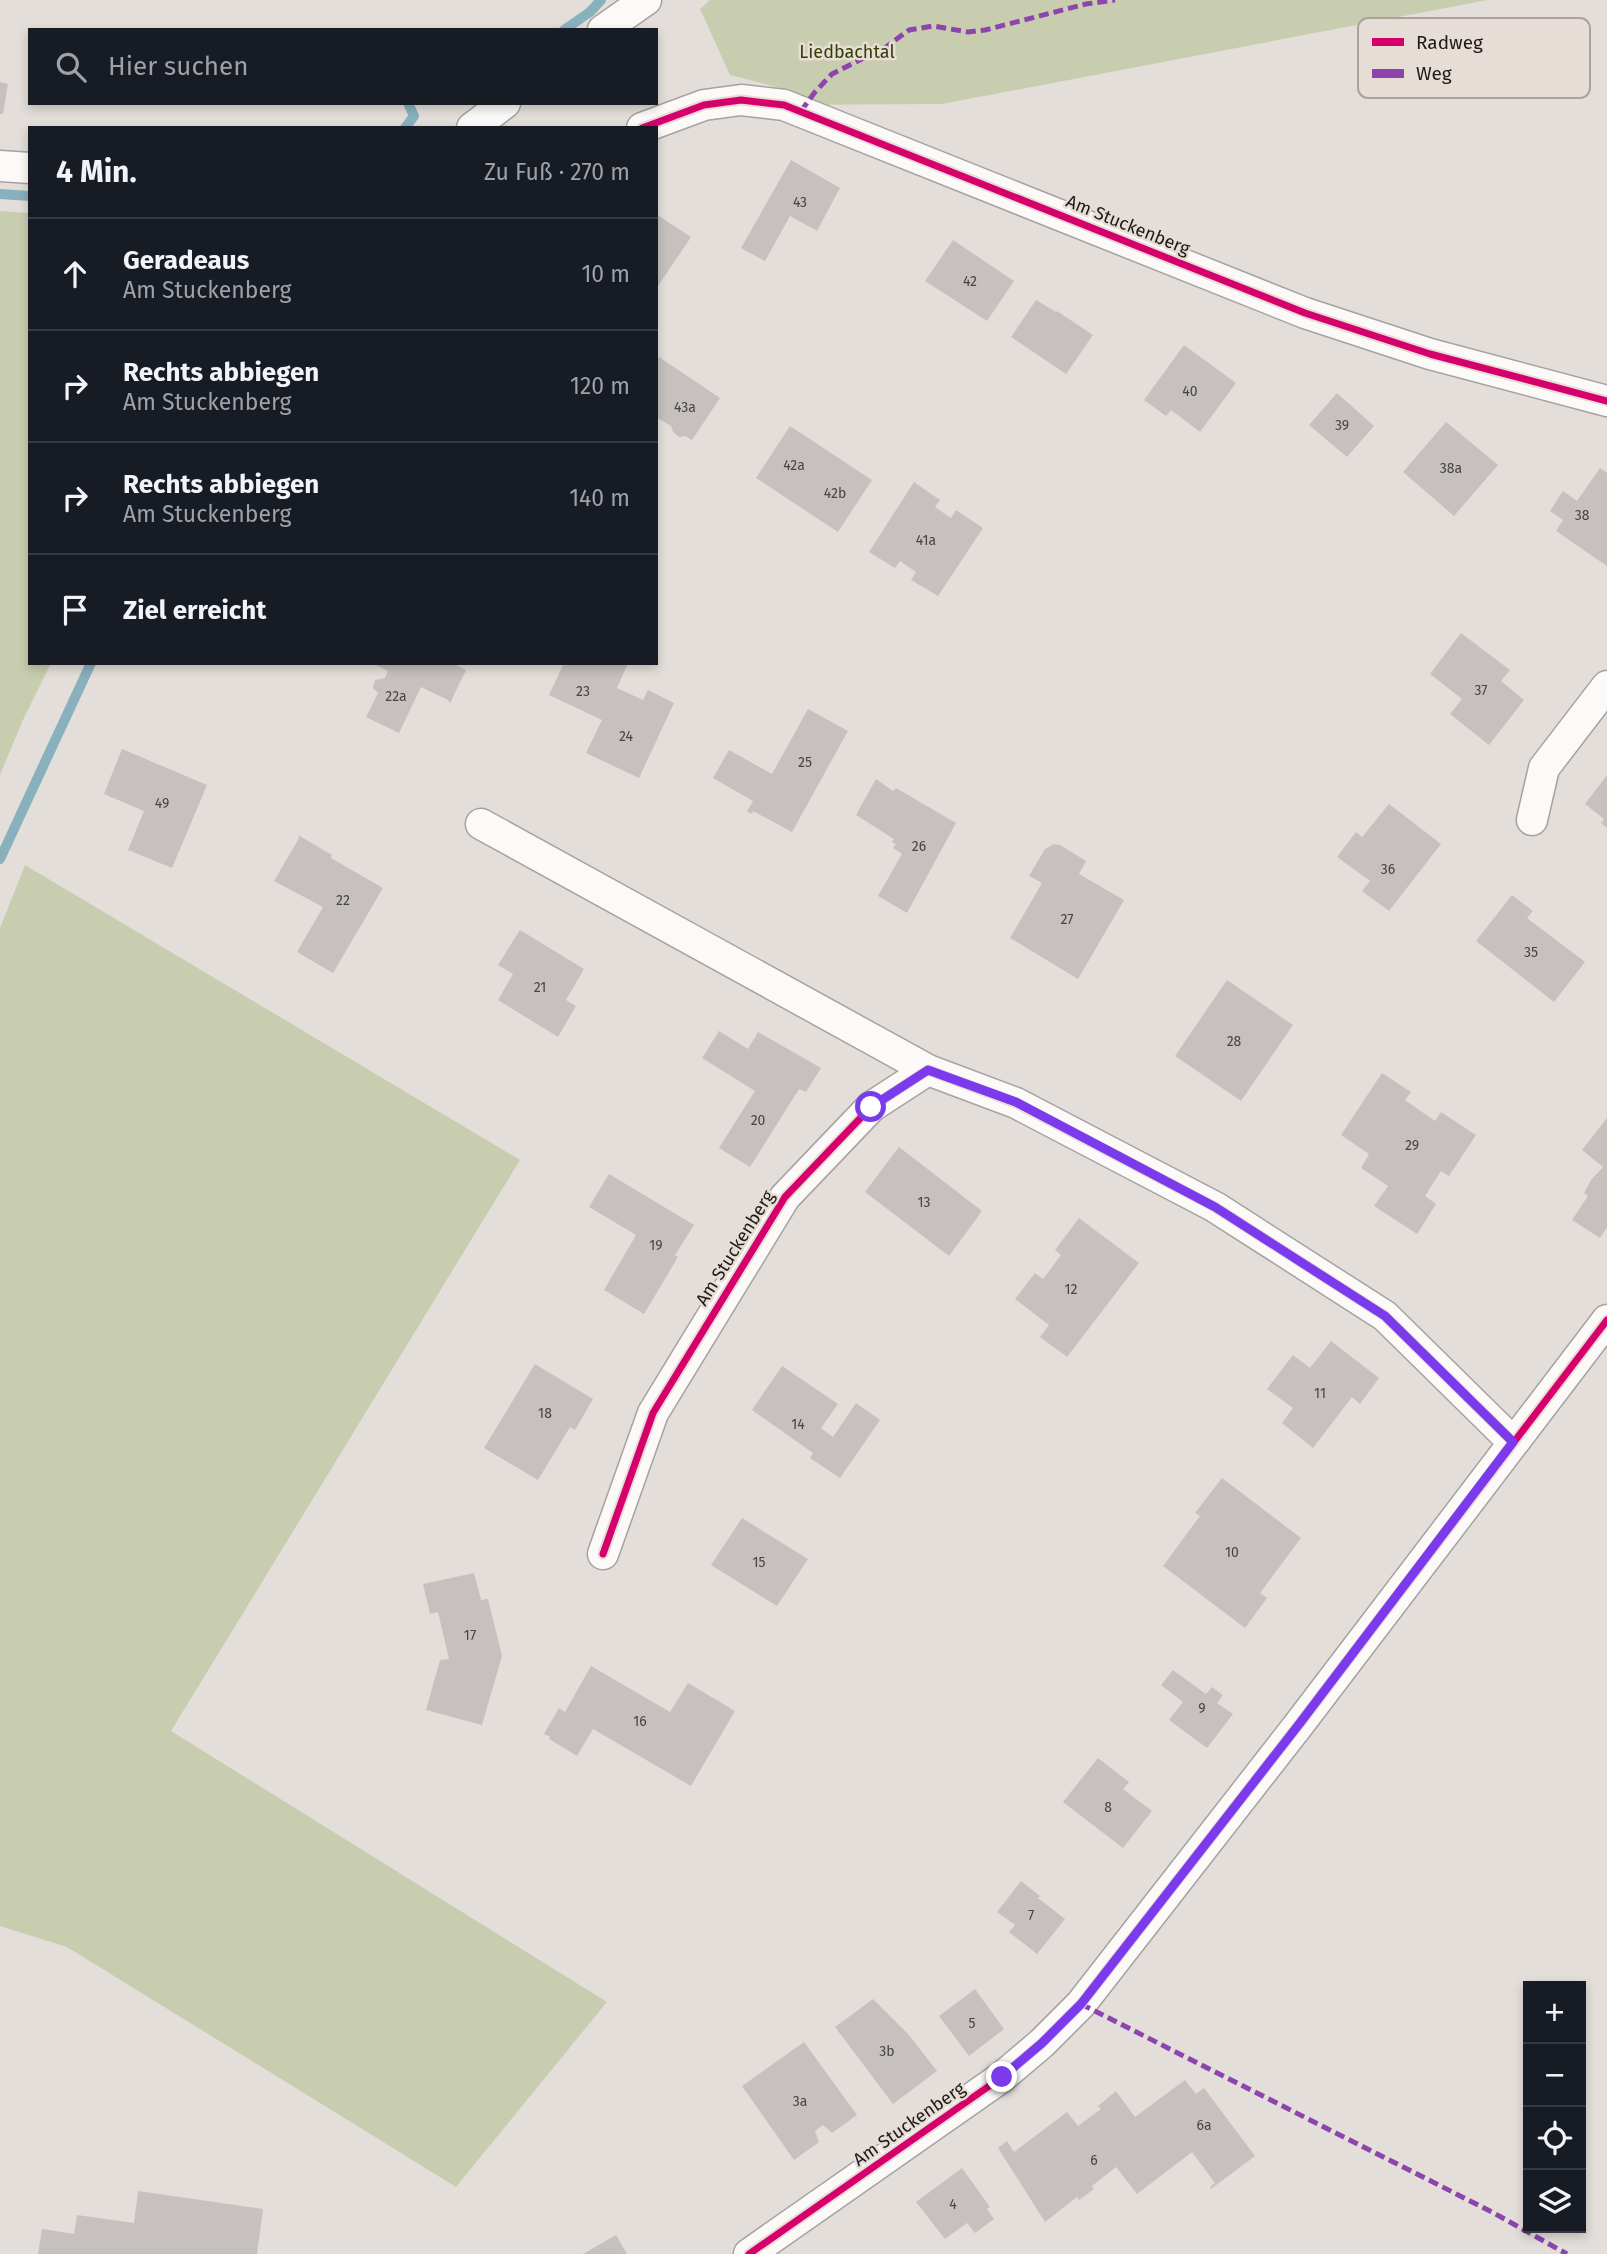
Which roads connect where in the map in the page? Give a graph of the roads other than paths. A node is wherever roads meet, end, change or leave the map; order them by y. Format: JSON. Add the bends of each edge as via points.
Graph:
{"nodes":[{"id":1,"x":646,"y":0,"type":"edge"},
{"id":2,"x":606,"y":28,"type":"edge"},
{"id":3,"x":502,"y":105,"type":"edge"},
{"id":4,"x":475,"y":126,"type":"edge"},
{"id":5,"x":647,"y":126,"type":"edge"},
{"id":6,"x":0,"y":166,"type":"edge"},
{"id":7,"x":28,"y":167,"type":"edge"},
{"id":8,"x":1607,"y":401,"type":"edge"},
{"id":9,"x":1607,"y":686,"type":"edge"},
{"id":10,"x":1532,"y":820,"type":"dead end"},
{"id":11,"x":481,"y":824,"type":"dead end"},
{"id":12,"x":928,"y":1070,"type":"junction"},
{"id":13,"x":1607,"y":1320,"type":"edge"},
{"id":14,"x":1513,"y":1442,"type":"junction"},
{"id":15,"x":603,"y":1554,"type":"dead end"},
{"id":16,"x":749,"y":2254,"type":"edge"}],
"edges":[{"from":1,"to":2,"type":"street"},
{"from":3,"to":4,"type":"street"},
{"from":5,"to":8,"type":"street","name":"Am Stuckenberg","via":[[704,105],[741,100],[784,105],[1305,313],[1430,354]]},
{"from":6,"to":7,"type":"street"},
{"from":9,"to":10,"type":"street","via":[[1544,768]]},
{"from":11,"to":12,"type":"street"},
{"from":12,"to":14,"type":"street","via":[[1016,1102],[1215,1207],[1385,1316]]},
{"from":12,"to":15,"type":"street","name":"Am Stuckenberg","via":[[871,1107],[785,1196],[653,1413]]},
{"from":13,"to":14,"type":"street","name":"Am Stuckenberg"},
{"from":14,"to":16,"type":"street","name":"Am Stuckenberg","via":[[1081,2004],[1002,2077]]}]}
